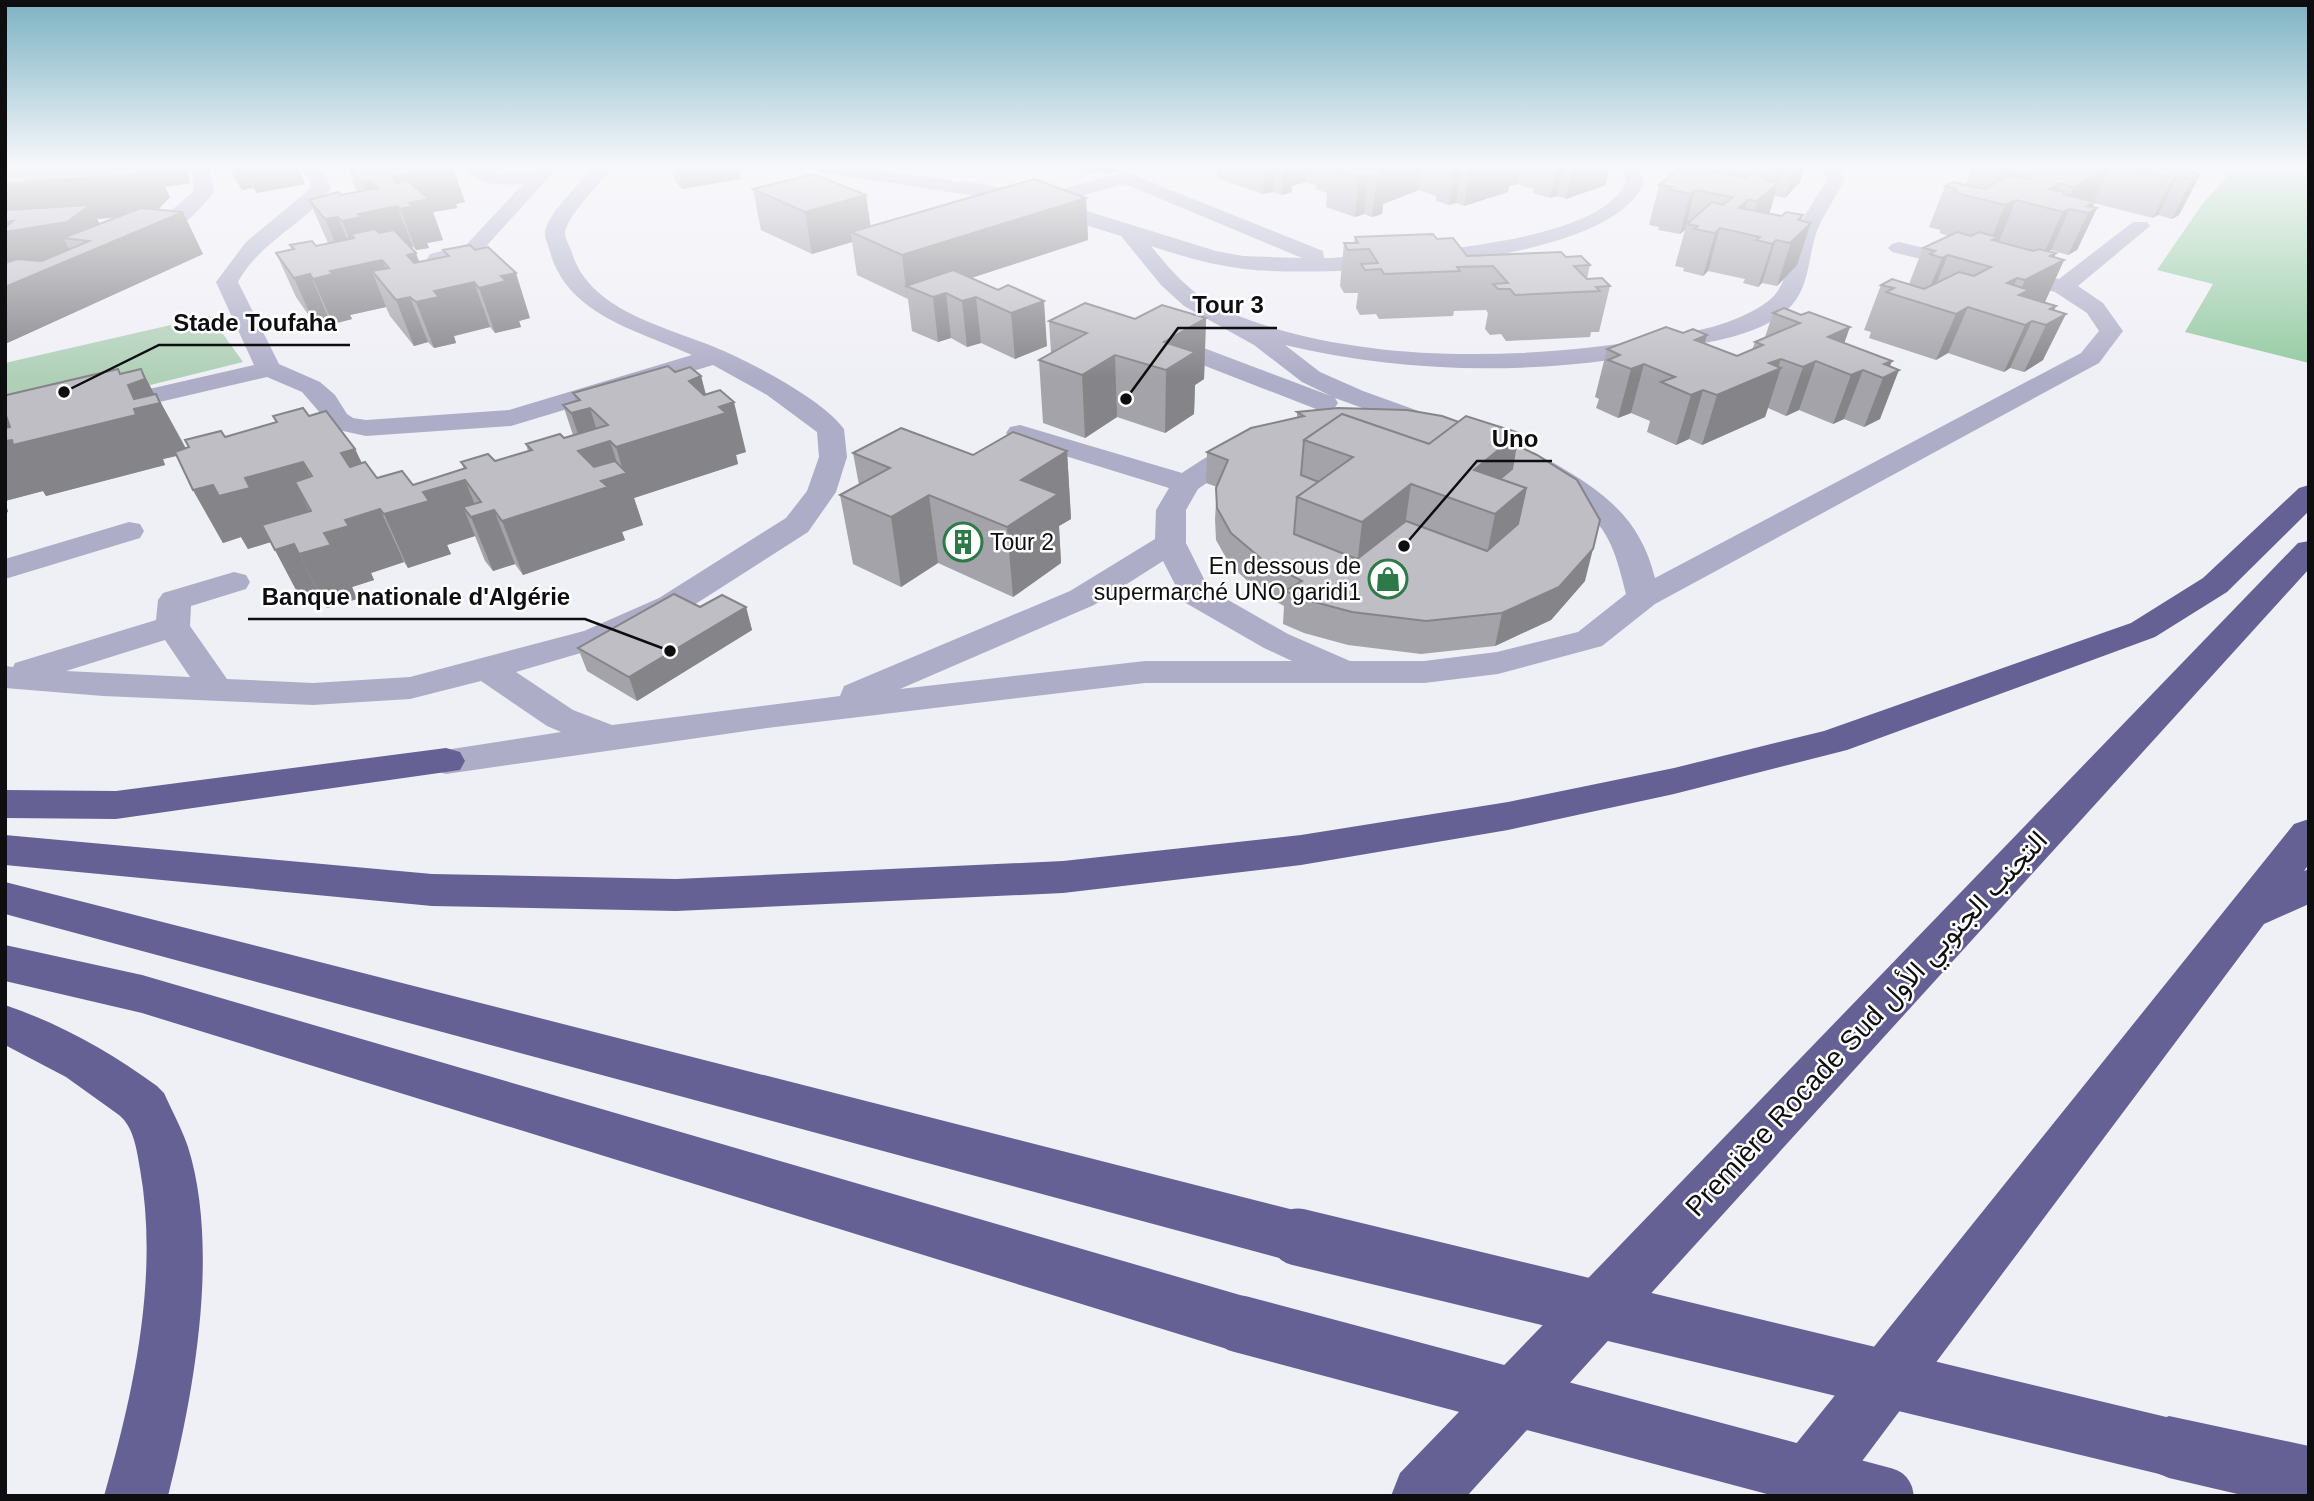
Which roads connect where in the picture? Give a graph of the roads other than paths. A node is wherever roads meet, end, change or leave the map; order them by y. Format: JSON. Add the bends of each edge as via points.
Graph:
{"nodes":[{"id":1,"x":145,"y":238,"type":"edge"},
{"id":2,"x":266,"y":238,"type":"edge"},
{"id":3,"x":482,"y":238,"type":"edge"},
{"id":4,"x":556,"y":238,"type":"edge"},
{"id":5,"x":1134,"y":238,"type":"edge"},
{"id":6,"x":1146,"y":238,"type":"edge"},
{"id":7,"x":1272,"y":238,"type":"edge"},
{"id":8,"x":1544,"y":238,"type":"edge"},
{"id":9,"x":1805,"y":238,"type":"edge"},
{"id":10,"x":2125,"y":238,"type":"edge"},
{"id":11,"x":122,"y":245,"type":"edge"},
{"id":12,"x":1899,"y":248,"type":"dead end"},
{"id":13,"x":438,"y":259,"type":"edge"},
{"id":14,"x":1244,"y":262,"type":"junction"},
{"id":15,"x":1333,"y":263,"type":"junction"},
{"id":16,"x":2063,"y":287,"type":"junction"},
{"id":17,"x":1184,"y":296,"type":"junction"},
{"id":18,"x":1216,"y":316,"type":"junction"},
{"id":19,"x":1163,"y":341,"type":"edge"},
{"id":20,"x":715,"y":356,"type":"junction"},
{"id":21,"x":269,"y":369,"type":"junction"},
{"id":22,"x":1408,"y":416,"type":"junction"},
{"id":23,"x":5,"y":430,"type":"edge"},
{"id":24,"x":1020,"y":433,"type":"edge"},
{"id":25,"x":1284,"y":437,"type":"edge"},
{"id":26,"x":1464,"y":440,"type":"edge"},
{"id":27,"x":1186,"y":484,"type":"junction"},
{"id":28,"x":2309,"y":494,"type":"edge"},
{"id":29,"x":129,"y":531,"type":"dead end"},
{"id":30,"x":1170,"y":542,"type":"junction"},
{"id":31,"x":2309,"y":550,"type":"edge"},
{"id":32,"x":5,"y":569,"type":"edge"},
{"id":33,"x":234,"y":582,"type":"dead end"},
{"id":34,"x":1643,"y":597,"type":"junction"},
{"id":35,"x":173,"y":626,"type":"junction"},
{"id":36,"x":1604,"y":628,"type":"junction"},
{"id":37,"x":488,"y":669,"type":"junction"},
{"id":38,"x":1348,"y":674,"type":"junction"},
{"id":39,"x":7,"y":677,"type":"edge"},
{"id":40,"x":216,"y":690,"type":"junction"},
{"id":41,"x":813,"y":713,"type":"junction"},
{"id":42,"x":605,"y":737,"type":"junction"},
{"id":43,"x":446,"y":761,"type":"joint"},
{"id":44,"x":5,"y":804,"type":"edge"},
{"id":45,"x":2309,"y":834,"type":"edge"},
{"id":46,"x":5,"y":850,"type":"edge"},
{"id":47,"x":2309,"y":885,"type":"edge"},
{"id":48,"x":5,"y":898,"type":"edge"},
{"id":49,"x":2249,"y":912,"type":"junction"},
{"id":50,"x":5,"y":963,"type":"edge"},
{"id":51,"x":5,"y":1025,"type":"edge"},
{"id":52,"x":2309,"y":1479,"type":"edge"},
{"id":53,"x":136,"y":1496,"type":"edge"},
{"id":54,"x":1423,"y":1496,"type":"edge"},
{"id":55,"x":1796,"y":1496,"type":"edge"},
{"id":56,"x":1885,"y":1496,"type":"edge"}],
"edges":[{"from":1,"to":11,"type":"street"},
{"from":2,"to":21,"type":"street","via":[[234,268],[227,282]]},
{"from":3,"to":13,"type":"street","via":[[474,248]]},
{"from":4,"to":20,"type":"street","via":[[566,267],[583,291],[610,313]]},
{"from":5,"to":17,"type":"street"},
{"from":6,"to":14,"type":"street"},
{"from":7,"to":15,"type":"street"},
{"from":8,"to":15,"type":"street","via":[[1473,253]]},
{"from":9,"to":18,"type":"street","via":[[1793,281],[1779,306],[1749,323],[1650,348],[1570,358],[1437,358],[1309,343]]},
{"from":10,"to":16,"type":"street"},
{"from":12,"to":16,"type":"street"},
{"from":14,"to":15,"type":"street"},
{"from":14,"to":17,"type":"street"},
{"from":16,"to":34,"type":"street","via":[[2095,308],[2111,331],[2090,358]]},
{"from":17,"to":18,"type":"street"},
{"from":18,"to":22,"type":"street","via":[[1263,340],[1311,377]]},
{"from":19,"to":22,"type":"street","via":[[1343,410]]},
{"from":20,"to":21,"type":"street","via":[[511,418],[366,428],[344,426],[320,393]]},
{"from":20,"to":37,"type":"street","via":[[800,402],[830,429],[832,457],[821,492],[797,525],[671,605],[596,638]]},
{"from":21,"to":23,"type":"street"},
{"from":22,"to":26,"type":"street"},
{"from":24,"to":27,"type":"street"},
{"from":25,"to":27,"type":"street","via":[[1221,460]]},
{"from":27,"to":30,"type":"street","via":[[1171,510]]},
{"from":28,"to":46,"type":"highway","via":[[2215,585],[2143,630],[1847,737],[1674,781],[1508,816],[1301,850],[1063,877],[676,895],[432,890]]},
{"from":29,"to":32,"type":"street"},
{"from":30,"to":38,"type":"street","via":[[1196,595],[1276,641]]},
{"from":30,"to":41,"type":"street","via":[[1082,598]]},
{"from":31,"to":54,"type":"highway","name":"Première Rocade Sud التجنب الجنوبي الأول"},
{"from":33,"to":35,"type":"street","via":[[175,600]]},
{"from":34,"to":36,"type":"street"},
{"from":34,"to":36,"type":"street","via":[[1626,539],[1602,510],[1538,466],[1512,458],[1558,486],[1590,515],[1617,559]]},
{"from":35,"to":39,"type":"street"},
{"from":35,"to":40,"type":"street"},
{"from":36,"to":38,"type":"street","via":[[1590,639],[1498,663],[1424,672]]},
{"from":37,"to":40,"type":"street","via":[[410,688],[313,694]]},
{"from":37,"to":42,"type":"street","via":[[559,719]]},
{"from":38,"to":41,"type":"street","via":[[1145,672]]},
{"from":39,"to":40,"type":"street"},
{"from":41,"to":42,"type":"street"},
{"from":42,"to":43,"type":"street"},
{"from":43,"to":44,"type":"highway","via":[[116,805]]},
{"from":45,"to":49,"type":"highway"},
{"from":47,"to":49,"type":"highway"},
{"from":48,"to":52,"type":"highway","bridge":true,"via":[[1298,1237]]},
{"from":49,"to":55,"type":"highway"},
{"from":50,"to":56,"type":"highway","bridge":true,"via":[[142,994],[1240,1324]]},
{"from":51,"to":53,"type":"highway","via":[[96,1069],[145,1107],[168,1163],[175,1223],[169,1333],[147,1461]]}]}
